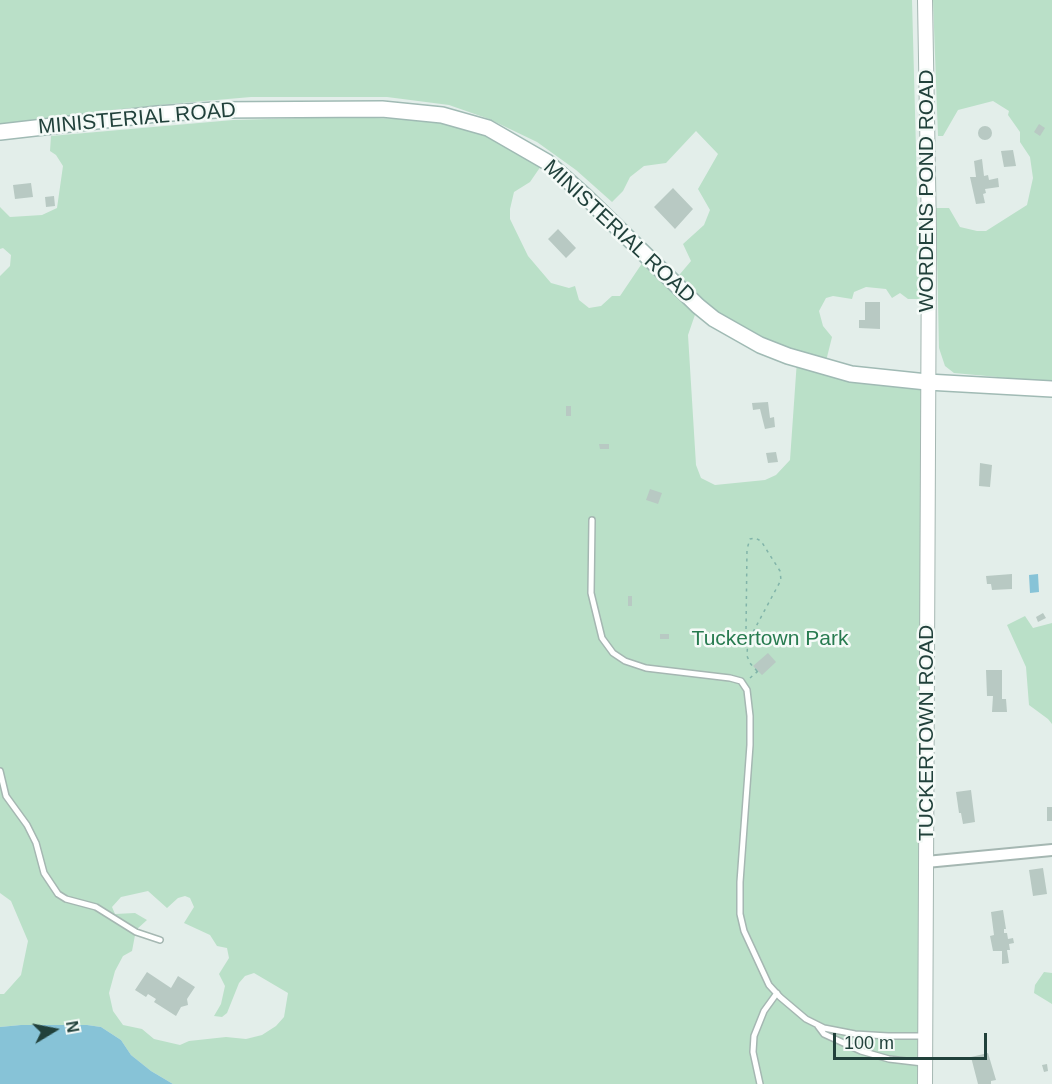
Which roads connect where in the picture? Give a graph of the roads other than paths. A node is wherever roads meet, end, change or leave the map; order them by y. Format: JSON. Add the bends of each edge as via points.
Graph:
{"nodes":[{"id":1,"x":925,"y":0,"type":"edge"},
{"id":2,"x":0,"y":132,"type":"edge"},
{"id":3,"x":927,"y":382,"type":"junction"},
{"id":4,"x":1052,"y":389,"type":"edge"},
{"id":5,"x":592,"y":520,"type":"dead end"},
{"id":6,"x":0,"y":771,"type":"edge"},
{"id":7,"x":1052,"y":850,"type":"edge"},
{"id":8,"x":926,"y":862,"type":"junction"},
{"id":9,"x":160,"y":940,"type":"dead end"},
{"id":10,"x":777,"y":993,"type":"junction"},
{"id":11,"x":817,"y":1025,"type":"junction"},
{"id":12,"x":924,"y":1036,"type":"junction"},
{"id":13,"x":924,"y":1064,"type":"junction"},
{"id":14,"x":760,"y":1084,"type":"edge"},
{"id":15,"x":925,"y":1084,"type":"edge"}],
"edges":[{"from":1,"to":3,"type":"street","name":"WORDENS POND ROAD"},
{"from":2,"to":3,"type":"main road","name":"MINISTERIAL ROAD","via":[[215,110],[382,109],[442,115],[476,124],[547,162],[698,306],[744,337],[788,356],[851,374]]},
{"from":3,"to":4,"type":"main road","name":"MINISTERIAL ROAD"},
{"from":3,"to":8,"type":"street","name":"TUCKERTOWN ROAD"},
{"from":5,"to":10,"type":"lane","via":[[591,593],[602,638],[613,652],[636,666],[721,675],[744,685],[749,698],[750,745],[740,914],[758,962]]},
{"from":6,"to":9,"type":"lane","via":[[6,796],[27,825],[44,873],[58,894],[96,907],[136,932]]},
{"from":7,"to":8,"type":"street"},
{"from":8,"to":12,"type":"street","name":"TUCKERTOWN ROAD"},
{"from":10,"to":11,"type":"lane"},
{"from":10,"to":14,"type":"lane","via":[[754,1036]]},
{"from":11,"to":12,"type":"lane","via":[[855,1034]]},
{"from":11,"to":13,"type":"lane","via":[[824,1035],[861,1051]]},
{"from":12,"to":13,"type":"street","name":"TUCKERTOWN ROAD"},
{"from":13,"to":15,"type":"street","name":"TUCKERTOWN ROAD"}]}
